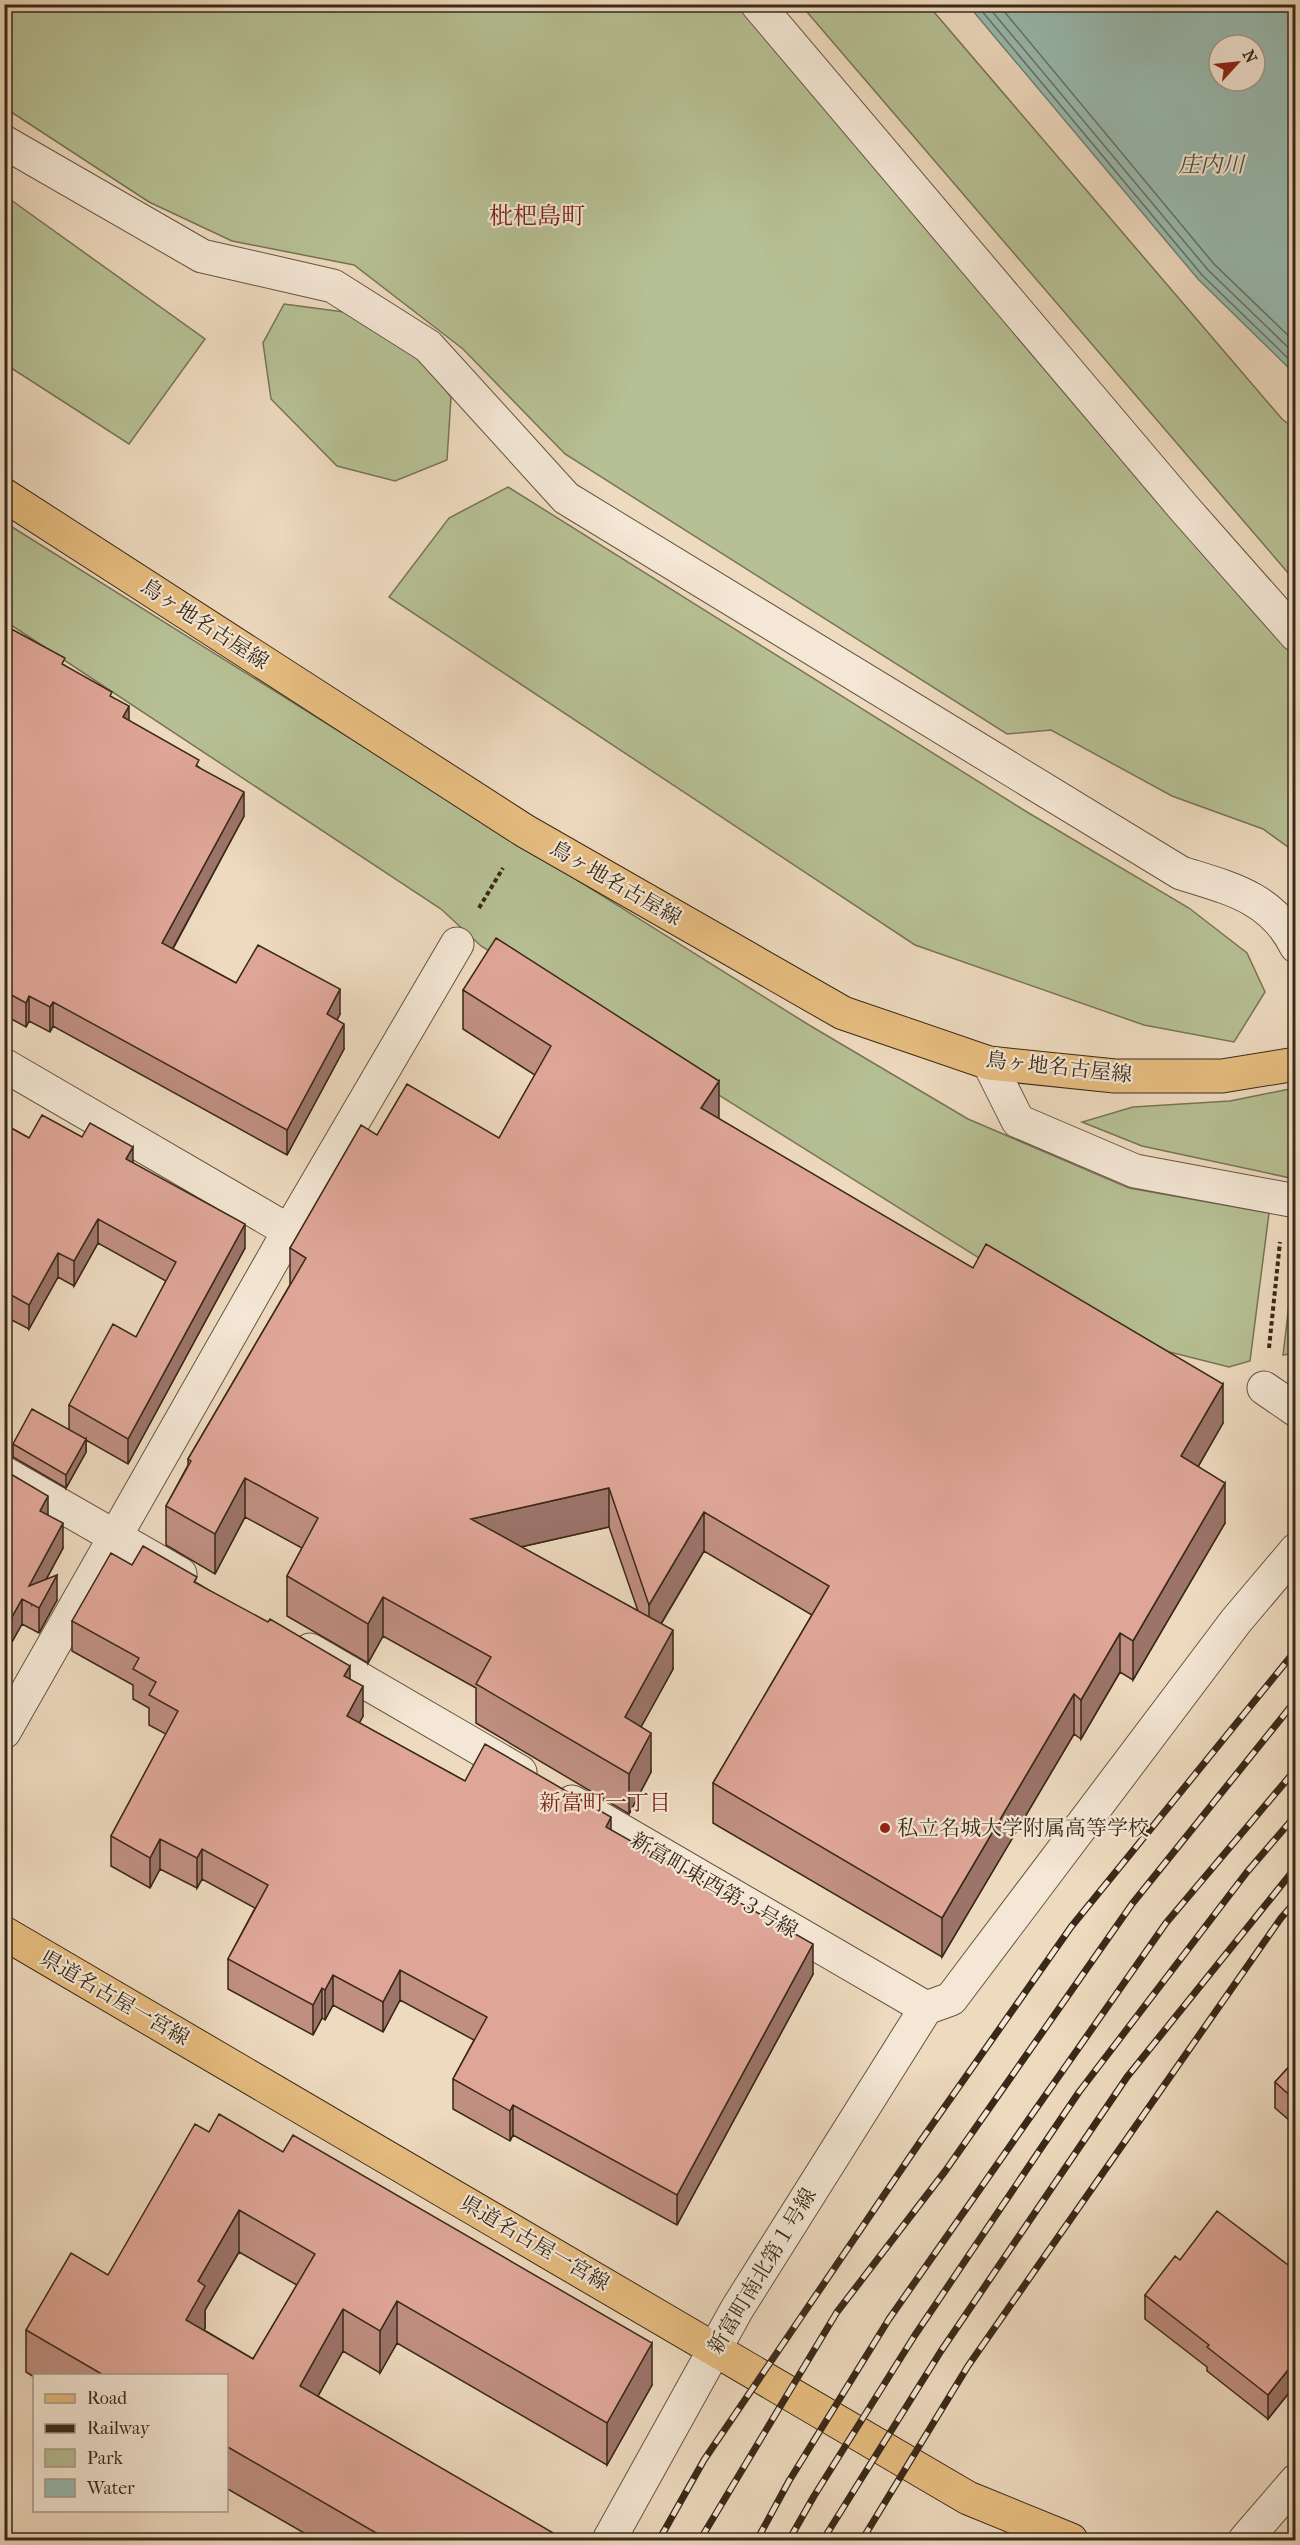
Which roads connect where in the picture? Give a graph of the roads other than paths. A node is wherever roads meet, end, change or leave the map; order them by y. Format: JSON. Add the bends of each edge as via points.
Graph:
{"nodes":[{"id":1,"x":757,"y":4,"type":"edge"},
{"id":2,"x":4,"y":142,"type":"edge"},
{"id":3,"x":4,"y":495,"type":"edge"},
{"id":4,"x":1296,"y":635,"type":"edge"},
{"id":5,"x":457,"y":944,"type":"road end"},
{"id":6,"x":1296,"y":946,"type":"edge"},
{"id":7,"x":988,"y":1063,"type":"junction"},
{"id":8,"x":1296,"y":1064,"type":"edge"},
{"id":9,"x":4,"y":1065,"type":"edge"},
{"id":10,"x":1290,"y":1201,"type":"edge"},
{"id":11,"x":289,"y":1230,"type":"junction"},
{"id":12,"x":1264,"y":1388,"type":"road end"},
{"id":13,"x":1296,"y":1410,"type":"edge"},
{"id":14,"x":4,"y":1473,"type":"edge"},
{"id":15,"x":116,"y":1537,"type":"junction"},
{"id":16,"x":1296,"y":1550,"type":"edge"},
{"id":17,"x":207,"y":1590,"type":"edge"},
{"id":18,"x":289,"y":1637,"type":"edge"},
{"id":19,"x":4,"y":1732,"type":"edge"},
{"id":20,"x":4,"y":1933,"type":"edge"},
{"id":21,"x":926,"y":2008,"type":"junction"},
{"id":22,"x":714,"y":2348,"type":"junction"},
{"id":23,"x":1296,"y":2481,"type":"edge"},
{"id":24,"x":609,"y":2541,"type":"edge"},
{"id":25,"x":1071,"y":2541,"type":"edge"},
{"id":26,"x":1245,"y":2541,"type":"edge"}],
"edges":[{"from":1,"to":4,"type":"street"},
{"from":2,"to":6,"type":"street","via":[[202,256],[333,286],[428,346],[566,498],[1181,873],[1233,889],[1268,908]]},
{"from":3,"to":7,"type":"main road","name":"鳥ヶ地名古屋線","via":[[525,831],[843,1013]]},
{"from":5,"to":11,"type":"street"},
{"from":7,"to":8,"type":"main road","name":"鳥ヶ地名古屋線","via":[[1115,1076],[1222,1076]]},
{"from":7,"to":10,"type":"street","via":[[1018,1121],[1135,1171]]},
{"from":9,"to":11,"type":"street"},
{"from":11,"to":15,"type":"street"},
{"from":12,"to":13,"type":"street"},
{"from":14,"to":15,"type":"street"},
{"from":15,"to":17,"type":"street"},
{"from":15,"to":19,"type":"street"},
{"from":16,"to":21,"type":"street","via":[[1236,1621],[951,1999]]},
{"from":18,"to":21,"type":"street","name":"新富町東西第３号線"},
{"from":20,"to":22,"type":"main road","name":"県道名古屋一宮線"},
{"from":21,"to":22,"type":"street","name":"新富町南北第１号線"},
{"from":22,"to":24,"type":"street","name":"新富町南北第１号線"},
{"from":22,"to":25,"type":"main road","name":"県道名古屋一宮線","via":[[968,2498]]},
{"from":23,"to":26,"type":"street"}]}
